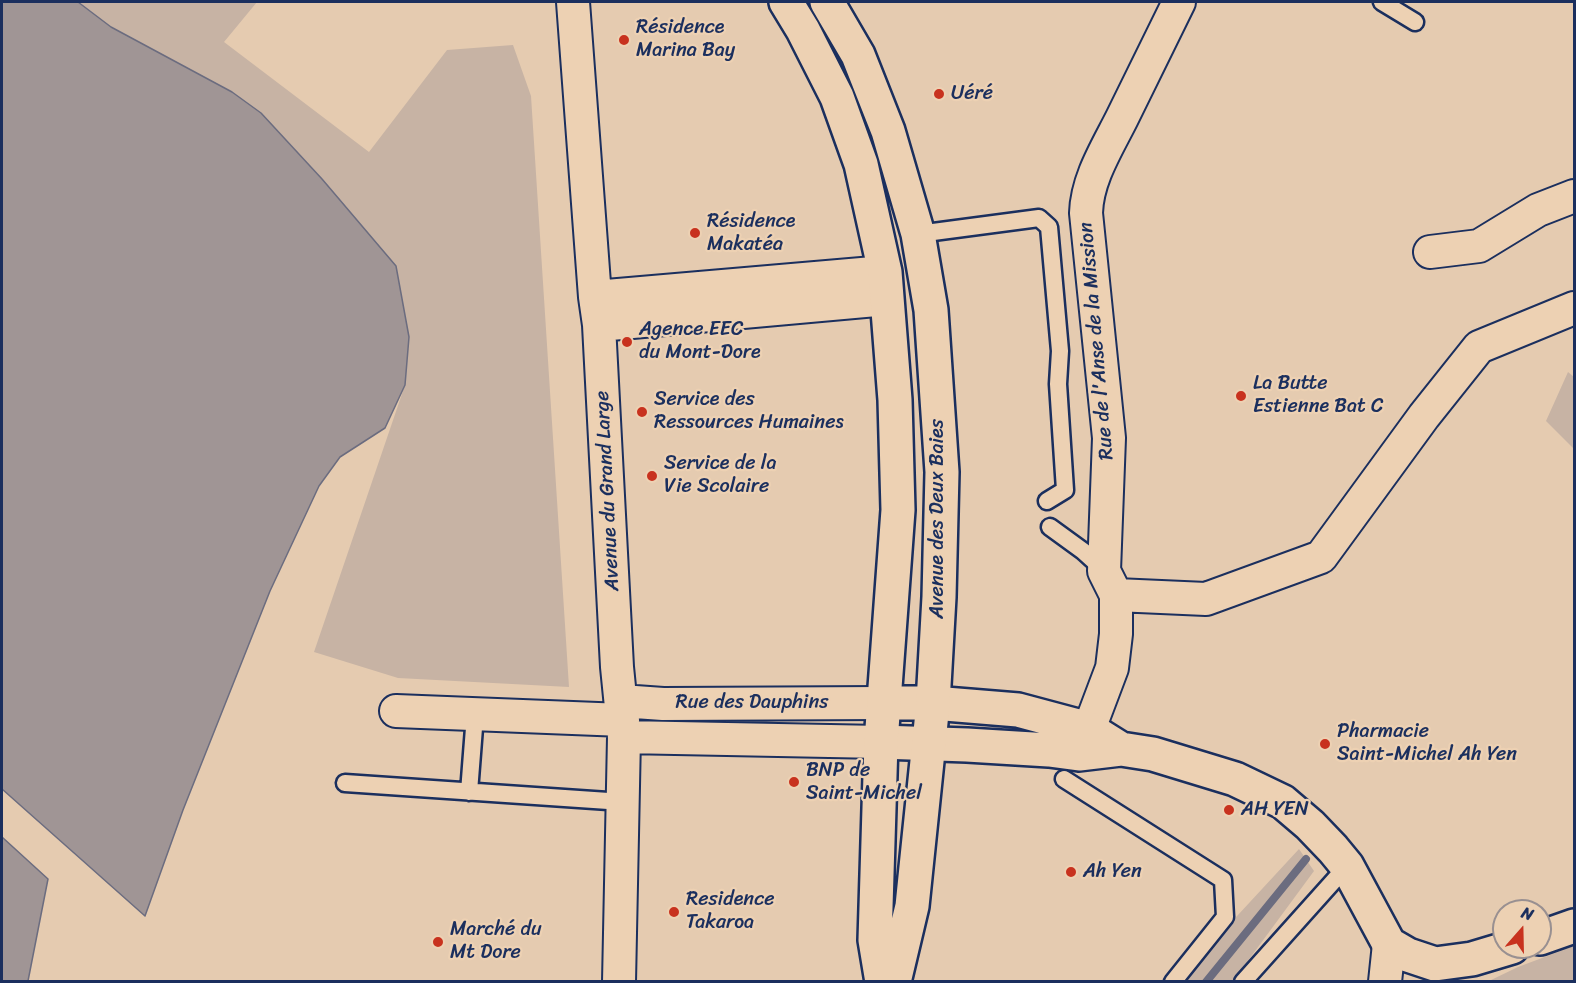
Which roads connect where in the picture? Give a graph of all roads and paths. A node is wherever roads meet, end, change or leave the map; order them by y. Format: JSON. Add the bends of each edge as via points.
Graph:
{"nodes":[{"id":1,"x":573,"y":2,"type":"edge"},
{"id":2,"x":786,"y":2,"type":"edge"},
{"id":3,"x":827,"y":2,"type":"edge"},
{"id":4,"x":1179,"y":2,"type":"edge"},
{"id":5,"x":1382,"y":2,"type":"edge"},
{"id":6,"x":1415,"y":22,"type":"dead end"},
{"id":7,"x":1575,"y":196,"type":"edge"},
{"id":8,"x":918,"y":234,"type":"junction"},
{"id":9,"x":1430,"y":252,"type":"dead end"},
{"id":10,"x":886,"y":286,"type":"junction"},
{"id":11,"x":1575,"y":308,"type":"edge"},
{"id":12,"x":597,"y":311,"type":"junction"},
{"id":13,"x":1047,"y":501,"type":"dead end"},
{"id":14,"x":1050,"y":527,"type":"dead end"},
{"id":15,"x":1110,"y":583,"type":"junction"},
{"id":16,"x":884,"y":703,"type":"junction"},
{"id":17,"x":933,"y":703,"type":"junction"},
{"id":18,"x":396,"y":711,"type":"dead end"},
{"id":19,"x":476,"y":716,"type":"junction"},
{"id":20,"x":622,"y":720,"type":"junction"},
{"id":21,"x":1089,"y":729,"type":"junction"},
{"id":22,"x":881,"y":742,"type":"junction"},
{"id":23,"x":928,"y":744,"type":"junction"},
{"id":24,"x":1121,"y":749,"type":"junction"},
{"id":25,"x":1064,"y":779,"type":"dead end"},
{"id":26,"x":345,"y":783,"type":"dead end"},
{"id":27,"x":469,"y":792,"type":"junction"},
{"id":28,"x":623,"y":802,"type":"junction"},
{"id":29,"x":1347,"y":866,"type":"junction"},
{"id":30,"x":1575,"y":926,"type":"edge"},
{"id":31,"x":1552,"y":934,"type":"edge"},
{"id":32,"x":1389,"y":945,"type":"junction"},
{"id":33,"x":1492,"y":953,"type":"edge"},
{"id":34,"x":619,"y":981,"type":"edge"},
{"id":35,"x":882,"y":981,"type":"edge"},
{"id":36,"x":894,"y":981,"type":"edge"},
{"id":37,"x":1173,"y":981,"type":"edge"},
{"id":38,"x":1243,"y":981,"type":"edge"},
{"id":39,"x":1385,"y":981,"type":"edge"}],
"edges":[{"from":1,"to":12,"type":"street","name":"Avenue du Grand Large"},
{"from":2,"to":10,"type":"main road","name":"Avenue des Deux Baies","via":[[837,97],[853,141]]},
{"from":3,"to":8,"type":"main road","name":"Avenue des Deux Baies","via":[[858,55],[888,131]]},
{"from":4,"to":15,"type":"street","name":"Rue de l'Anse de la Mission","via":[[1086,198],[1109,438]]},
{"from":5,"to":6,"type":"lane"},
{"from":7,"to":9,"type":"street","via":[[1538,210],[1479,246]]},
{"from":8,"to":13,"type":"lane","via":[[1039,218],[1049,227],[1060,351],[1058,384],[1065,490]]},
{"from":8,"to":17,"type":"main road","name":"Avenue des Deux Baies","via":[[932,310],[942,472]]},
{"from":10,"to":12,"type":"street"},
{"from":10,"to":16,"type":"main road","name":"Avenue des Deux Baies","via":[[895,400],[897,510]]},
{"from":11,"to":15,"type":"street","via":[[1479,347],[1321,557],[1206,599]]},
{"from":12,"to":20,"type":"street","name":"Avenue du Grand Large"},
{"from":14,"to":15,"type":"lane","via":[[1083,551]]},
{"from":15,"to":21,"type":"street","name":"Rue de l'Anse de la Mission","via":[[1116,634],[1112,668]]},
{"from":16,"to":17,"type":"main road"},
{"from":16,"to":20,"type":"street","name":"Rue des Dauphins","via":[[663,704]]},
{"from":16,"to":22,"type":"main road","name":"Avenue des Deux Baies"},
{"from":17,"to":21,"type":"main road","via":[[1018,710]]},
{"from":17,"to":23,"type":"main road","name":"Avenue des Deux Baies"},
{"from":18,"to":19,"type":"street"},
{"from":19,"to":20,"type":"street"},
{"from":19,"to":27,"type":"lane"},
{"from":20,"to":22,"type":"street","name":"Rue des Dauphins"},
{"from":20,"to":28,"type":"street","name":"Avenue du Grand Large"},
{"from":21,"to":24,"type":"main road"},
{"from":22,"to":23,"type":"main road"},
{"from":22,"to":35,"type":"main road","name":"Avenue des Deux Baies","via":[[875,940]]},
{"from":23,"to":24,"type":"main road","via":[[1079,754]]},
{"from":23,"to":36,"type":"main road","name":"Avenue des Deux Baies","via":[[912,906]]},
{"from":24,"to":29,"type":"main road","via":[[1153,754],[1235,779],[1283,802]]},
{"from":25,"to":37,"type":"lane","via":[[1223,880],[1225,917]]},
{"from":26,"to":27,"type":"lane"},
{"from":27,"to":28,"type":"lane"},
{"from":28,"to":34,"type":"street","name":"Avenue du Grand Large"},
{"from":29,"to":32,"type":"main road"},
{"from":29,"to":38,"type":"lane"},
{"from":30,"to":31,"type":"main road"},
{"from":32,"to":33,"type":"main road","via":[[1435,964]]},
{"from":32,"to":39,"type":"street"}]}
